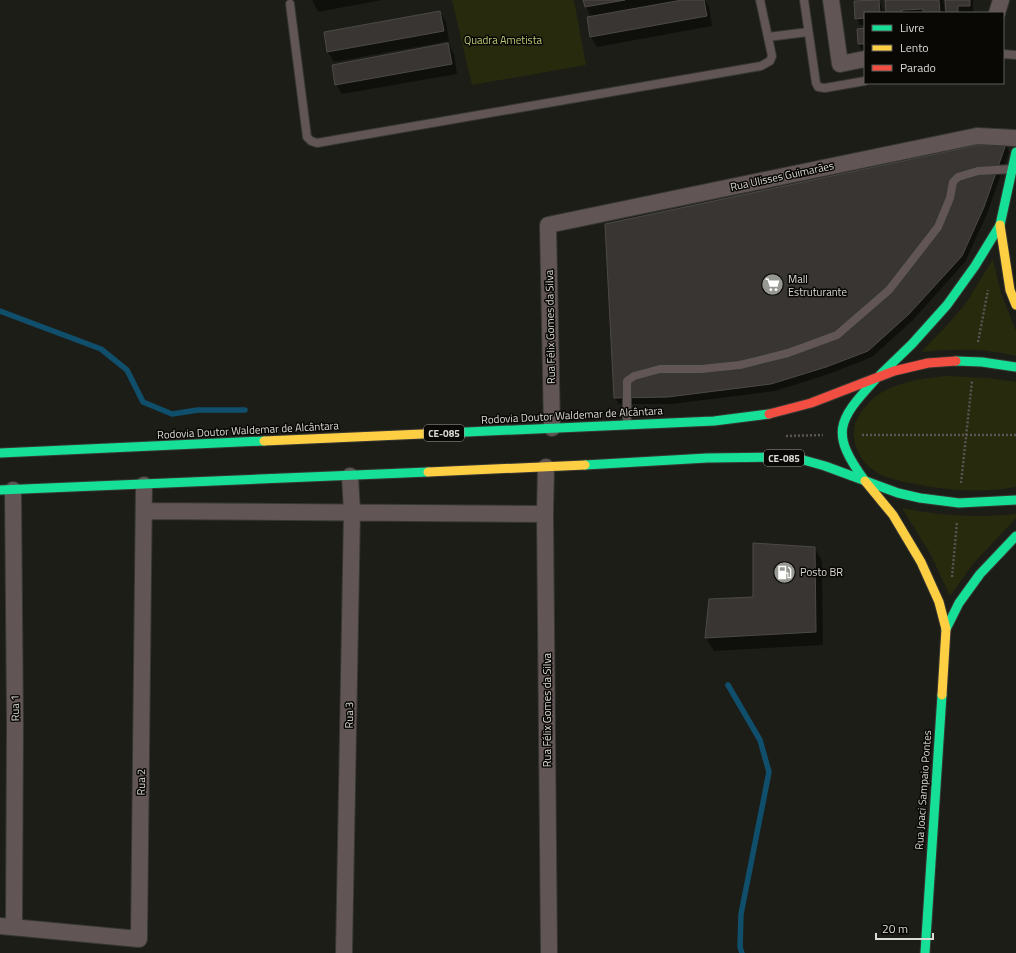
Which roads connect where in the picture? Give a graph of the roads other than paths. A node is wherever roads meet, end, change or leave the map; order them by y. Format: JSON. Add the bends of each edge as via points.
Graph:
{"nodes":[{"id":1,"x":760,"y":0,"type":"edge"},
{"id":2,"x":804,"y":0,"type":"edge"},
{"id":3,"x":831,"y":0,"type":"edge"},
{"id":4,"x":1001,"y":0,"type":"edge"},
{"id":5,"x":290,"y":4,"type":"dead end"},
{"id":6,"x":997,"y":12,"type":"edge"},
{"id":7,"x":808,"y":32,"type":"junction"},
{"id":8,"x":768,"y":37,"type":"junction"},
{"id":9,"x":1004,"y":54,"type":"edge"},
{"id":10,"x":1016,"y":55,"type":"edge"},
{"id":11,"x":864,"y":59,"type":"edge"},
{"id":12,"x":864,"y":80,"type":"edge"},
{"id":13,"x":1016,"y":138,"type":"edge"},
{"id":14,"x":1016,"y":152,"type":"edge"},
{"id":15,"x":1012,"y":169,"type":"junction"},
{"id":16,"x":548,"y":225,"type":"joint"},
{"id":17,"x":1000,"y":225,"type":"junction"},
{"id":18,"x":1016,"y":305,"type":"edge"},
{"id":19,"x":1016,"y":368,"type":"edge"},
{"id":20,"x":880,"y":375,"type":"junction"},
{"id":21,"x":627,"y":425,"type":"junction"},
{"id":22,"x":552,"y":428,"type":"junction"},
{"id":23,"x":0,"y":453,"type":"edge"},
{"id":24,"x":546,"y":467,"type":"junction"},
{"id":25,"x":350,"y":476,"type":"junction"},
{"id":26,"x":865,"y":481,"type":"junction"},
{"id":27,"x":144,"y":485,"type":"junction"},
{"id":28,"x":6,"y":490,"type":"edge"},
{"id":29,"x":1016,"y":500,"type":"edge"},
{"id":30,"x":144,"y":511,"type":"junction"},
{"id":31,"x":352,"y":512,"type":"junction"},
{"id":32,"x":545,"y":514,"type":"junction"},
{"id":33,"x":1016,"y":536,"type":"edge"},
{"id":34,"x":946,"y":629,"type":"junction"},
{"id":35,"x":7,"y":926,"type":"edge"},
{"id":36,"x":344,"y":953,"type":"edge"},
{"id":37,"x":549,"y":953,"type":"edge"},
{"id":38,"x":925,"y":953,"type":"edge"}],
"edges":[{"from":1,"to":8,"type":"lane"},
{"from":2,"to":7,"type":"lane"},
{"from":3,"to":11,"type":"street","via":[[840,64]]},
{"from":4,"to":6,"type":"street"},
{"from":5,"to":8,"type":"lane","via":[[307,137],[317,143],[761,66],[770,61],[772,56]]},
{"from":7,"to":8,"type":"lane"},
{"from":7,"to":12,"type":"lane","via":[[818,87]]},
{"from":9,"to":10,"type":"lane"},
{"from":13,"to":16,"type":"street","name":"Rua Ulisses Guimarães","via":[[977,136]]},
{"from":14,"to":15,"type":"main road"},
{"from":15,"to":17,"type":"main road"},
{"from":15,"to":21,"type":"lane","via":[[978,172],[958,177],[953,182],[950,198],[938,227],[889,290],[837,335],[788,353],[740,365],[702,369],[660,369],[634,376],[626,381]]},
{"from":16,"to":22,"type":"street","name":"Rua Félix Gomes da Silva"},
{"from":17,"to":18,"type":"main road","via":[[1010,290]]},
{"from":17,"to":20,"type":"main road","name":"Rua Joaci Sampaio Pontes","via":[[947,305]]},
{"from":19,"to":20,"type":"main road","name":"Rodovia Doutor Waldemar de Alcântara","number":"CE-085","via":[[975,361],[948,361]]},
{"from":20,"to":21,"type":"main road","name":"Rodovia Doutor Waldemar de Alcântara","number":"CE-085","via":[[802,406],[763,415],[714,421]]},
{"from":20,"to":26,"type":"main road","name":"Rua Joaci Sampaio Pontes","via":[[855,401],[842,424],[844,447],[848,457]]},
{"from":21,"to":22,"type":"main road","name":"Rodovia Doutor Waldemar de Alcântara","number":"CE-085"},
{"from":22,"to":23,"type":"main road","name":"Rodovia Doutor Waldemar de Alcântara","number":"CE-085"},
{"from":24,"to":25,"type":"main road","number":"CE-085"},
{"from":24,"to":26,"type":"main road","number":"CE-085","via":[[776,457],[800,459]]},
{"from":24,"to":32,"type":"street","name":"Rua Félix Gomes da Silva"},
{"from":25,"to":27,"type":"main road","number":"CE-085"},
{"from":25,"to":31,"type":"street","name":"Rua 3"},
{"from":26,"to":29,"type":"main road","number":"CE-085","via":[[898,493],[959,503]]},
{"from":26,"to":34,"type":"main road","name":"Rua Joaci Sampaio Pontes","via":[[893,515],[921,562],[939,602]]},
{"from":27,"to":28,"type":"main road","number":"CE-085"},
{"from":27,"to":30,"type":"street","name":"Rua 2"},
{"from":28,"to":35,"type":"street","name":"Rua 1","via":[[15,723]]},
{"from":30,"to":31,"type":"street"},
{"from":30,"to":35,"type":"street","name":"Rua 2","via":[[139,939]]},
{"from":31,"to":32,"type":"street"},
{"from":31,"to":36,"type":"street","name":"Rua 3"},
{"from":32,"to":37,"type":"street","name":"Rua Félix Gomes da Silva"},
{"from":33,"to":34,"type":"main road","name":"Rua Joaci Sampaio Pontes","via":[[980,574],[959,603]]},
{"from":34,"to":38,"type":"main road","name":"Rua Joaci Sampaio Pontes"}]}
